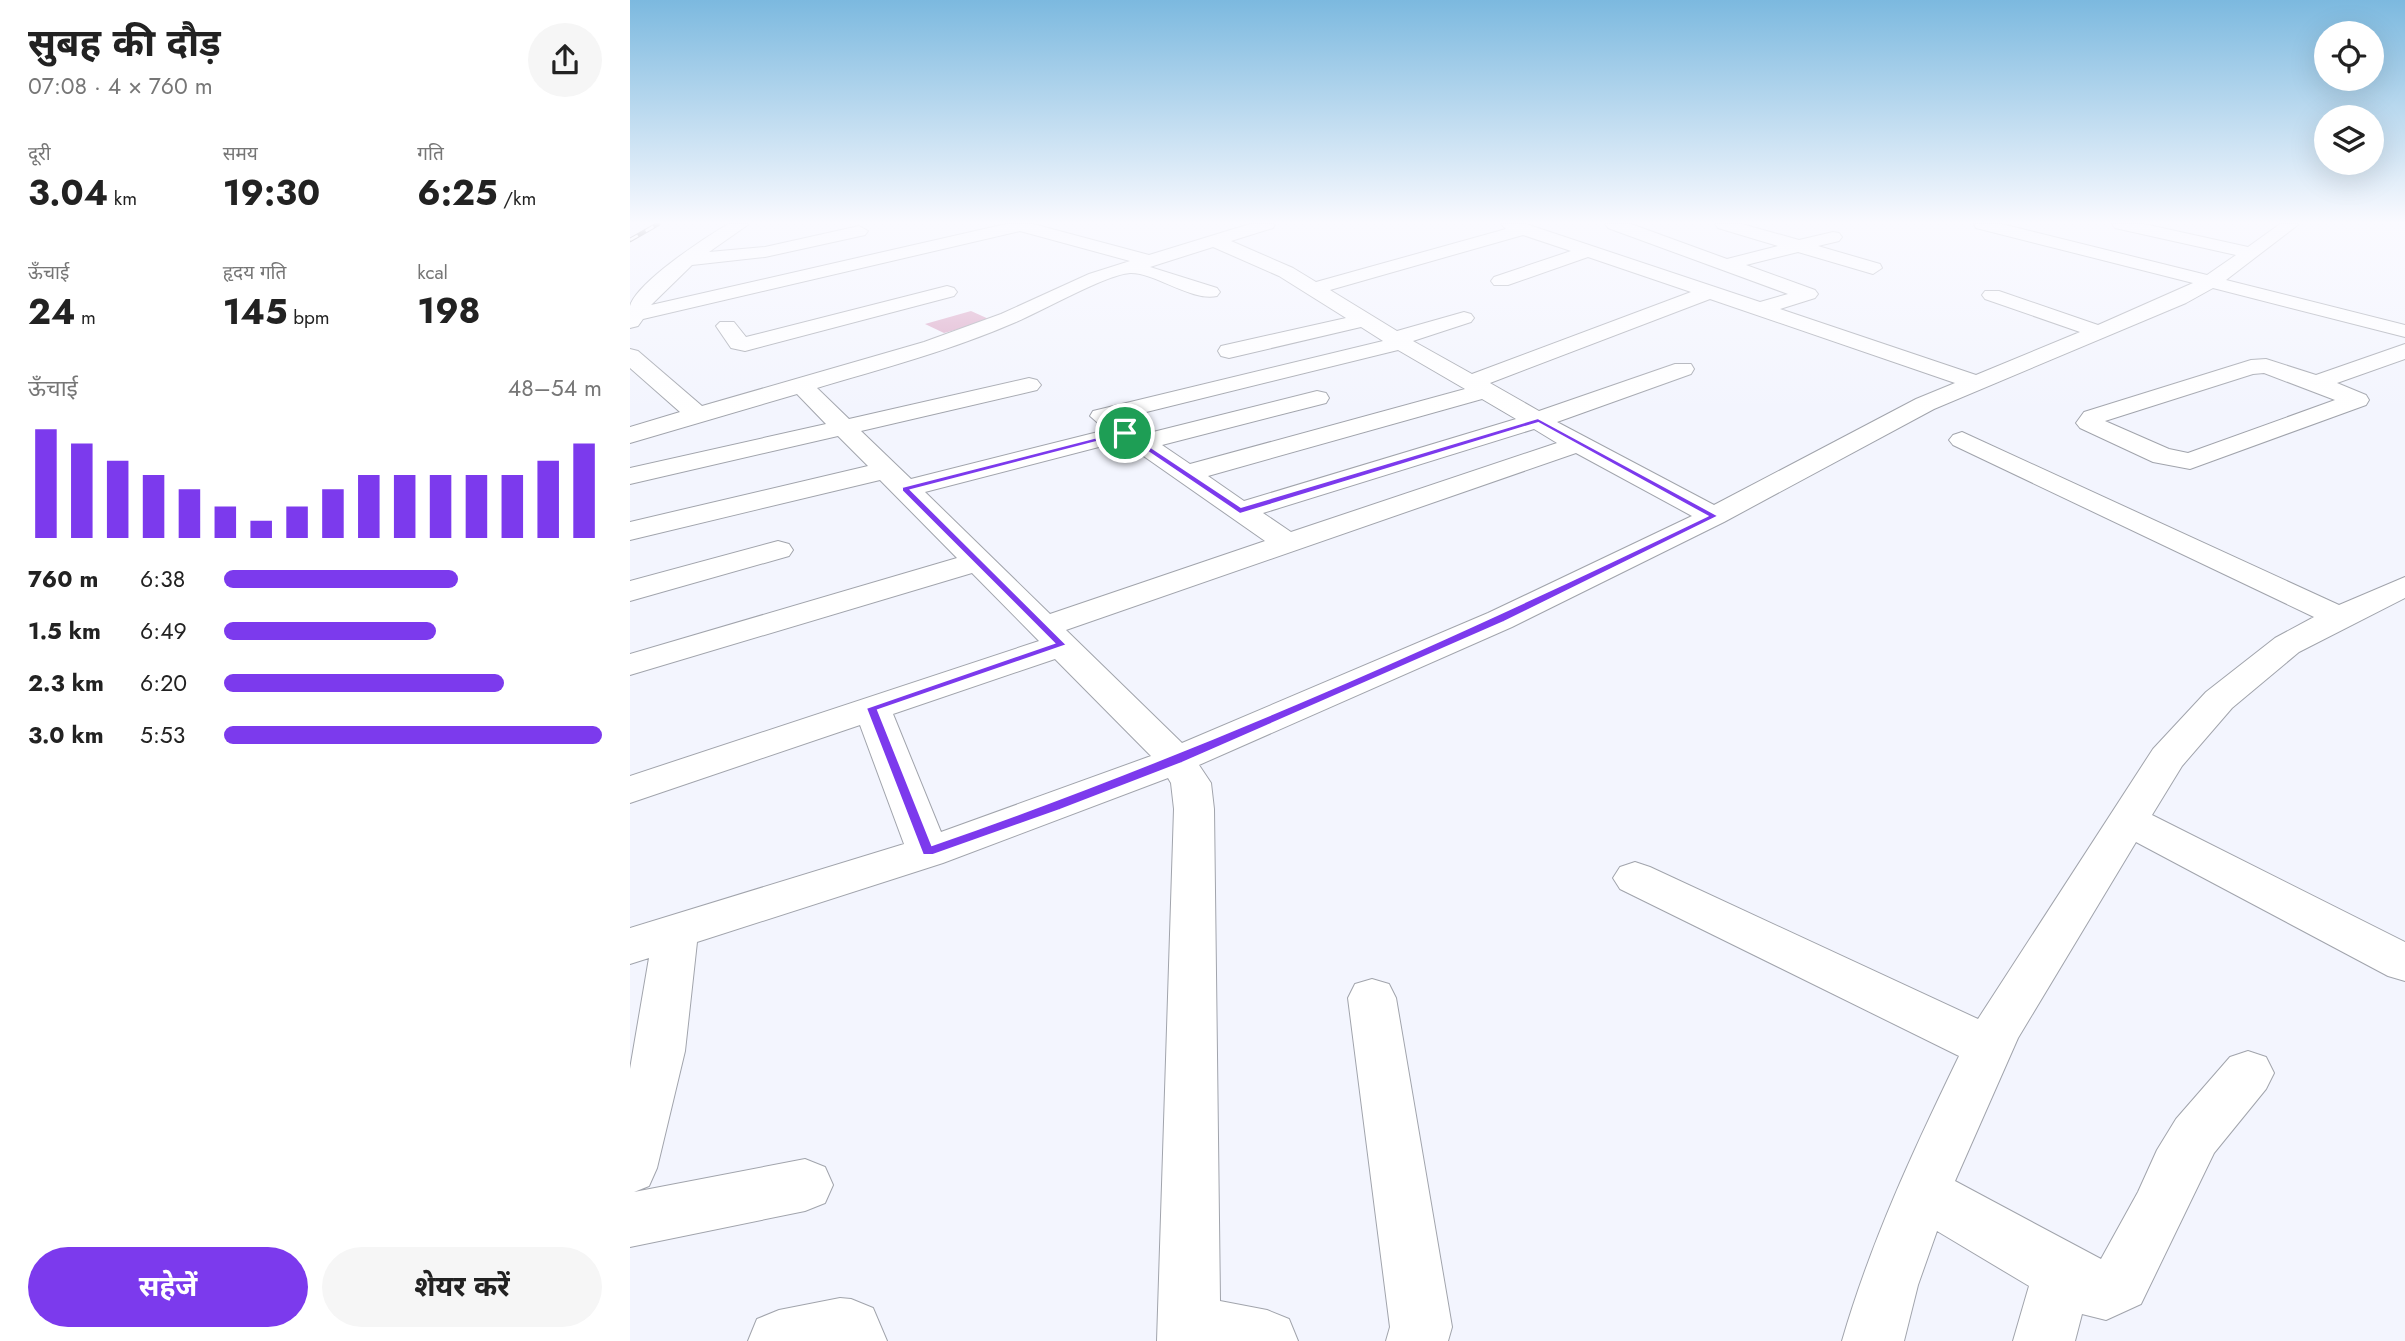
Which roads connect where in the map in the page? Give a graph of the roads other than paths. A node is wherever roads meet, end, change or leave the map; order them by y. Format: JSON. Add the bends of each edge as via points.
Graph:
{"nodes":[{"id":1,"x":658,"y":287,"type":"edge"},
{"id":2,"x":759,"y":287,"type":"joint"},
{"id":3,"x":939,"y":287,"type":"edge"},
{"id":4,"x":1078,"y":287,"type":"edge"},
{"id":5,"x":1196,"y":287,"type":"edge"},
{"id":6,"x":1309,"y":287,"type":"edge"},
{"id":7,"x":1321,"y":287,"type":"edge"},
{"id":8,"x":1693,"y":287,"type":"edge"},
{"id":9,"x":1788,"y":287,"type":"edge"},
{"id":10,"x":2201,"y":287,"type":"edge"},
{"id":11,"x":2237,"y":287,"type":"edge"},
{"id":12,"x":2240,"y":287,"type":"edge"},
{"id":13,"x":1313,"y":289,"type":"junction"},
{"id":14,"x":1210,"y":292,"type":"dead end"},
{"id":15,"x":1709,"y":292,"type":"junction"},
{"id":16,"x":1992,"y":295,"type":"dead end"},
{"id":17,"x":782,"y":304,"type":"dead end"},
{"id":18,"x":984,"y":307,"type":"dead end"},
{"id":19,"x":1759,"y":309,"type":"junction"},
{"id":20,"x":1008,"y":318,"type":"junction"},
{"id":21,"x":1464,"y":318,"type":"dead end"},
{"id":22,"x":632,"y":320,"type":"edge"},
{"id":23,"x":1366,"y":320,"type":"junction"},
{"id":24,"x":832,"y":321,"type":"junction"},
{"id":25,"x":726,"y":326,"type":"dead end"},
{"id":26,"x":2405,"y":326,"type":"edge"},
{"id":27,"x":2405,"y":331,"type":"edge"},
{"id":28,"x":2099,"y":332,"type":"junction"},
{"id":29,"x":855,"y":333,"type":"dead end"},
{"id":30,"x":1398,"y":341,"type":"junction"},
{"id":31,"x":878,"y":345,"type":"dead end"},
{"id":32,"x":1229,"y":351,"type":"dead end"},
{"id":33,"x":2405,"y":351,"type":"edge"},
{"id":34,"x":630,"y":356,"type":"edge"},
{"id":35,"x":901,"y":357,"type":"junction"},
{"id":36,"x":1684,"y":369,"type":"dead end"},
{"id":37,"x":1275,"y":373,"type":"junction"},
{"id":38,"x":1978,"y":383,"type":"junction"},
{"id":39,"x":2316,"y":383,"type":"junction"},
{"id":40,"x":801,"y":385,"type":"junction"},
{"id":41,"x":1028,"y":385,"type":"dead end"},
{"id":42,"x":1480,"y":386,"type":"junction"},
{"id":43,"x":1317,"y":398,"type":"junction"},
{"id":44,"x":698,"y":415,"type":"junction"},
{"id":45,"x":1538,"y":420,"type":"junction"},
{"id":46,"x":1364,"y":425,"type":"junction"},
{"id":47,"x":844,"y":427,"type":"junction"},
{"id":48,"x":630,"y":435,"type":"edge"},
{"id":49,"x":1132,"y":438,"type":"junction"},
{"id":50,"x":1962,"y":440,"type":"dead end"},
{"id":51,"x":1578,"y":443,"type":"junction"},
{"id":52,"x":1186,"y":474,"type":"junction"},
{"id":53,"x":630,"y":476,"type":"edge"},
{"id":54,"x":896,"y":479,"type":"junction"},
{"id":55,"x":1240,"y":511,"type":"junction"},
{"id":56,"x":1714,"y":516,"type":"junction"},
{"id":57,"x":630,"y":531,"type":"edge"},
{"id":58,"x":1287,"y":543,"type":"junction"},
{"id":59,"x":778,"y":550,"type":"dead end"},
{"id":60,"x":977,"y":562,"type":"junction"},
{"id":61,"x":2405,"y":586,"type":"edge"},
{"id":62,"x":630,"y":591,"type":"edge"},
{"id":63,"x":2339,"y":617,"type":"junction"},
{"id":64,"x":1053,"y":636,"type":"junction"},
{"id":65,"x":630,"y":665,"type":"edge"},
{"id":66,"x":872,"y":708,"type":"junction"},
{"id":67,"x":1177,"y":760,"type":"junction"},
{"id":68,"x":630,"y":790,"type":"edge"},
{"id":69,"x":2129,"y":821,"type":"junction"},
{"id":70,"x":928,"y":852,"type":"junction"},
{"id":71,"x":1635,"y":878,"type":"dead end"},
{"id":72,"x":676,"y":931,"type":"junction"},
{"id":73,"x":630,"y":946,"type":"edge"},
{"id":74,"x":2405,"y":963,"type":"edge"},
{"id":75,"x":1372,"y":998,"type":"dead end"},
{"id":76,"x":1989,"y":1047,"type":"junction"},
{"id":77,"x":2248,"y":1073,"type":"dead end"},
{"id":78,"x":630,"y":1168,"type":"edge"},
{"id":79,"x":804,"y":1185,"type":"dead end"},
{"id":80,"x":1922,"y":1192,"type":"junction"},
{"id":81,"x":630,"y":1220,"type":"edge"},
{"id":82,"x":2063,"y":1272,"type":"junction"},
{"id":83,"x":1189,"y":1333,"type":"edge"},
{"id":84,"x":779,"y":1341,"type":"edge"},
{"id":85,"x":856,"y":1341,"type":"edge"},
{"id":86,"x":1267,"y":1341,"type":"edge"},
{"id":87,"x":1417,"y":1341,"type":"edge"},
{"id":88,"x":1873,"y":1341,"type":"edge"},
{"id":89,"x":2044,"y":1341,"type":"edge"}],
"edges":[{"from":1,"to":22,"type":"street","via":[[643,299]]},
{"from":2,"to":17,"type":"street"},
{"from":2,"to":22,"type":"street"},
{"from":3,"to":24,"type":"street","via":[[953,294]]},
{"from":4,"to":20,"type":"street"},
{"from":5,"to":14,"type":"street"},
{"from":6,"to":13,"type":"street"},
{"from":7,"to":13,"type":"street"},
{"from":8,"to":15,"type":"street"},
{"from":9,"to":19,"type":"street","via":[[1808,294]]},
{"from":10,"to":28,"type":"street"},
{"from":11,"to":27,"type":"street"},
{"from":12,"to":26,"type":"street"},
{"from":13,"to":23,"type":"street"},
{"from":15,"to":19,"type":"street"},
{"from":15,"to":42,"type":"street"},
{"from":16,"to":28,"type":"street"},
{"from":18,"to":20,"type":"street"},
{"from":19,"to":38,"type":"street"},
{"from":20,"to":35,"type":"street"},
{"from":21,"to":30,"type":"street"},
{"from":23,"to":30,"type":"street"},
{"from":23,"to":32,"type":"street"},
{"from":24,"to":25,"type":"street","via":[[745,344]]},
{"from":24,"to":29,"type":"street"},
{"from":28,"to":38,"type":"street"},
{"from":30,"to":37,"type":"street"},
{"from":30,"to":42,"type":"street"},
{"from":31,"to":35,"type":"street"},
{"from":33,"to":39,"type":"street"},
{"from":34,"to":44,"type":"street"},
{"from":35,"to":40,"type":"street"},
{"from":36,"to":45,"type":"street"},
{"from":37,"to":43,"type":"street"},
{"from":37,"to":49,"type":"street","via":[[1103,414]]},
{"from":38,"to":56,"type":"street","via":[[1876,429]]},
{"from":39,"to":39,"type":"street","via":[[2258,365],[2093,417],[2088,423],[2162,456],[2190,461],[2357,400]]},
{"from":40,"to":44,"type":"street"},
{"from":40,"to":47,"type":"street"},
{"from":41,"to":47,"type":"street"},
{"from":42,"to":45,"type":"street"},
{"from":42,"to":46,"type":"street"},
{"from":43,"to":46,"type":"street"},
{"from":43,"to":49,"type":"street"},
{"from":44,"to":48,"type":"street"},
{"from":45,"to":51,"type":"street"},
{"from":45,"to":55,"type":"street"},
{"from":46,"to":52,"type":"street"},
{"from":47,"to":53,"type":"street"},
{"from":47,"to":54,"type":"street"},
{"from":49,"to":52,"type":"street"},
{"from":49,"to":54,"type":"street"},
{"from":50,"to":63,"type":"street"},
{"from":51,"to":56,"type":"street"},
{"from":51,"to":58,"type":"street"},
{"from":52,"to":55,"type":"street"},
{"from":54,"to":57,"type":"street"},
{"from":54,"to":60,"type":"street"},
{"from":55,"to":58,"type":"street"},
{"from":56,"to":67,"type":"street","via":[[1500,620]]},
{"from":58,"to":64,"type":"street"},
{"from":59,"to":62,"type":"street"},
{"from":60,"to":64,"type":"street"},
{"from":60,"to":65,"type":"street"},
{"from":61,"to":63,"type":"street"},
{"from":63,"to":69,"type":"street","via":[[2287,645],[2219,700],[2168,758]]},
{"from":64,"to":66,"type":"street"},
{"from":64,"to":67,"type":"street"},
{"from":66,"to":68,"type":"street"},
{"from":66,"to":70,"type":"street"},
{"from":67,"to":70,"type":"street"},
{"from":67,"to":83,"type":"street","via":[[1191,783],[1194,808]]},
{"from":69,"to":74,"type":"street"},
{"from":69,"to":76,"type":"street"},
{"from":70,"to":72,"type":"street"},
{"from":71,"to":76,"type":"street"},
{"from":72,"to":73,"type":"street"},
{"from":72,"to":78,"type":"street","via":[[660,1051]]},
{"from":75,"to":87,"type":"street","via":[[1421,1327]]},
{"from":76,"to":80,"type":"street"},
{"from":77,"to":82,"type":"street","via":[[2195,1136],[2120,1283],[2105,1290]]},
{"from":79,"to":81,"type":"street"},
{"from":80,"to":82,"type":"street"},
{"from":80,"to":88,"type":"street"},
{"from":82,"to":89,"type":"street"},
{"from":83,"to":86,"type":"street"},
{"from":84,"to":85,"type":"street","via":[[840,1329],[851,1330]]}]}
